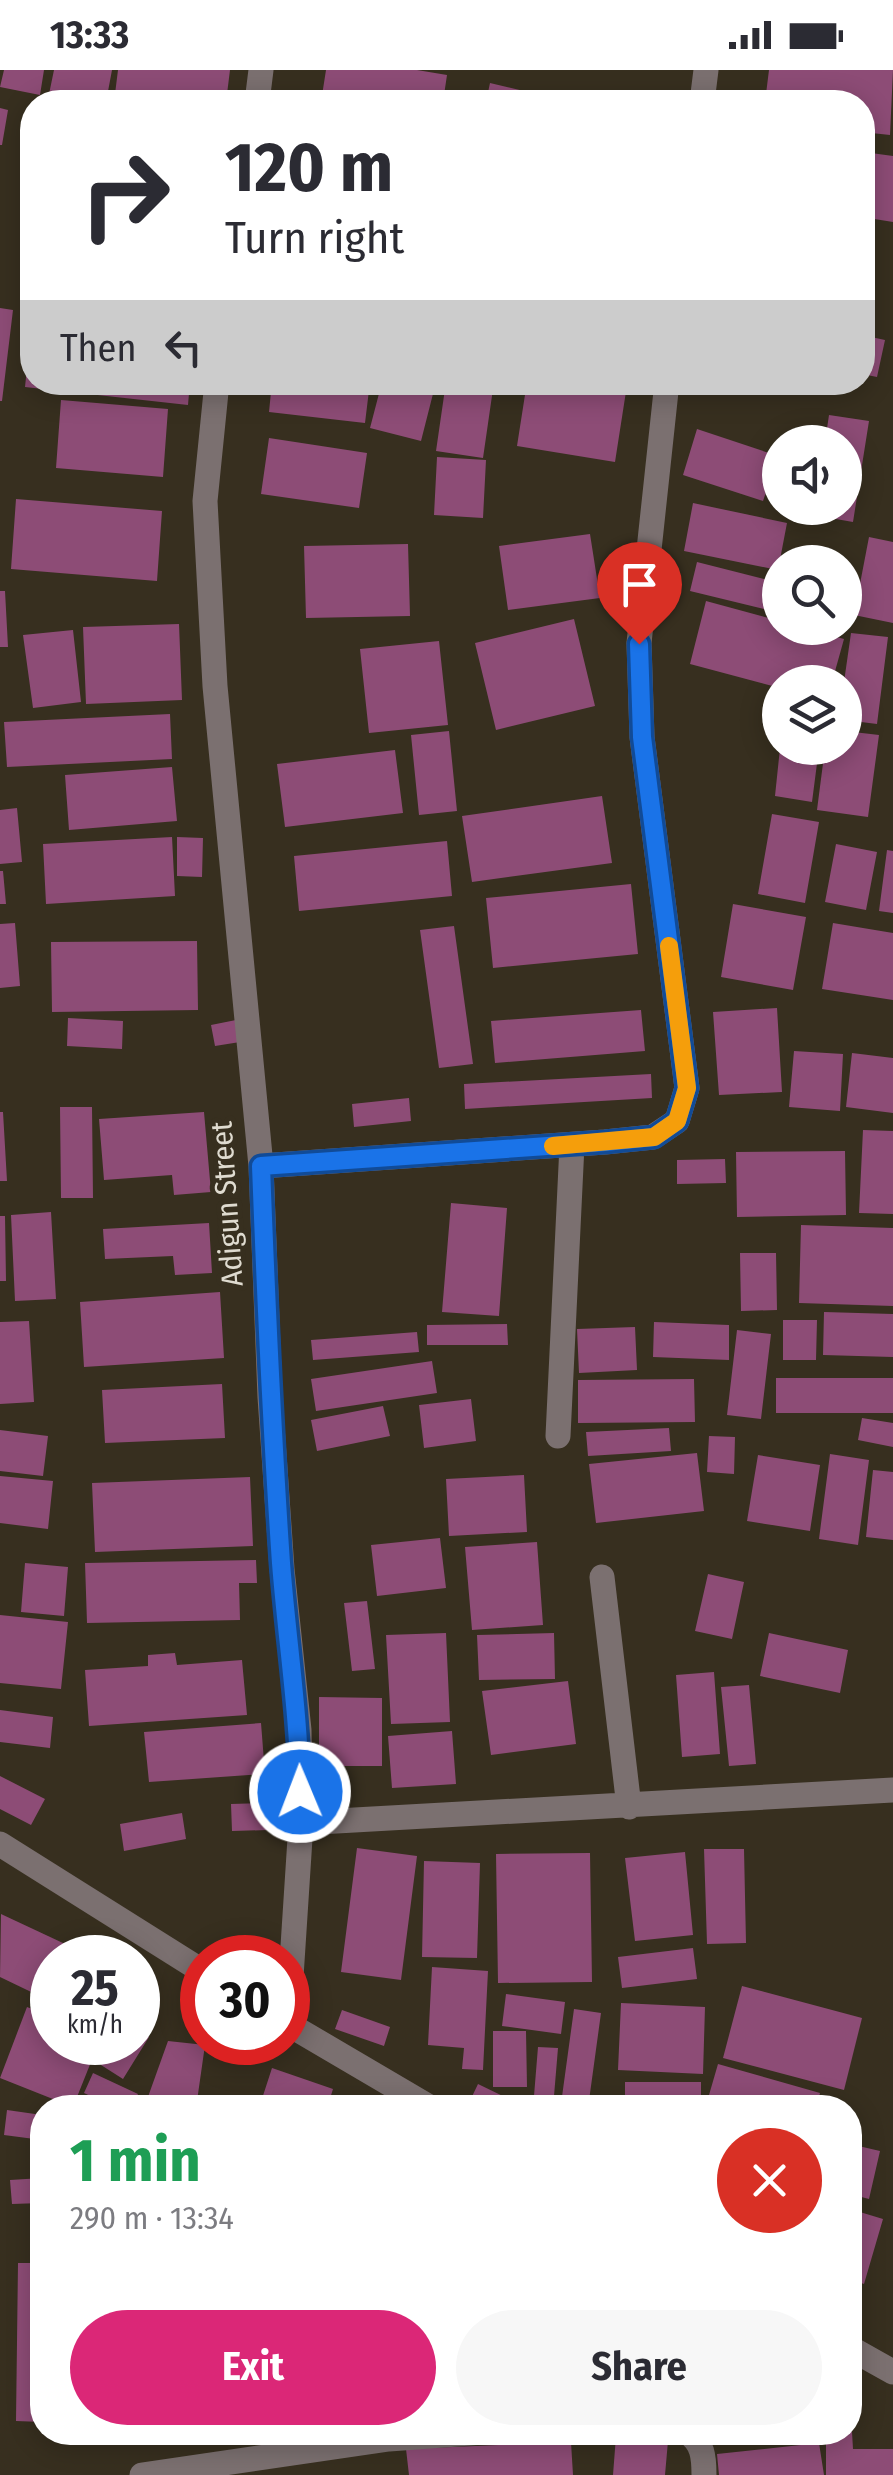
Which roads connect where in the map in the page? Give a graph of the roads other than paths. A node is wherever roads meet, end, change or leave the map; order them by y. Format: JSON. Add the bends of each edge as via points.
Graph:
{"nodes":[{"id":1,"x":216,"y":395,"type":"edge"},
{"id":2,"x":667,"y":395,"type":"edge"},
{"id":3,"x":572,"y":1145,"type":"junction"},
{"id":4,"x":261,"y":1166,"type":"junction"},
{"id":5,"x":558,"y":1436,"type":"dead end"},
{"id":6,"x":602,"y":1577,"type":"dead end"},
{"id":7,"x":893,"y":1790,"type":"edge"},
{"id":8,"x":629,"y":1807,"type":"junction"},
{"id":9,"x":301,"y":1823,"type":"junction"},
{"id":10,"x":0,"y":1844,"type":"edge"},
{"id":11,"x":294,"y":1935,"type":"edge"},
{"id":12,"x":180,"y":1957,"type":"edge"},
{"id":13,"x":310,"y":2036,"type":"edge"},
{"id":14,"x":409,"y":2095,"type":"edge"},
{"id":15,"x":862,"y":2355,"type":"edge"},
{"id":16,"x":893,"y":2372,"type":"edge"},
{"id":17,"x":348,"y":2445,"type":"edge"},
{"id":18,"x":700,"y":2445,"type":"edge"},
{"id":19,"x":142,"y":2475,"type":"edge"},
{"id":20,"x":704,"y":2475,"type":"edge"}],
"edges":[{"from":1,"to":4,"type":"street","name":"Adigun Street","via":[[205,502],[215,686]]},
{"from":2,"to":3,"type":"street","via":[[640,662],[646,773],[687,1088],[677,1121],[654,1137]]},
{"from":3,"to":4,"type":"street"},
{"from":3,"to":5,"type":"street"},
{"from":4,"to":9,"type":"street","name":"Adigun Street","via":[[270,1397]]},
{"from":6,"to":8,"type":"street"},
{"from":7,"to":8,"type":"street"},
{"from":8,"to":9,"type":"street"},
{"from":9,"to":11,"type":"street","name":"Adigun Street"},
{"from":10,"to":12,"type":"street"},
{"from":13,"to":14,"type":"street"},
{"from":15,"to":16,"type":"street"},
{"from":17,"to":19,"type":"street"},
{"from":18,"to":20,"type":"street"}]}
